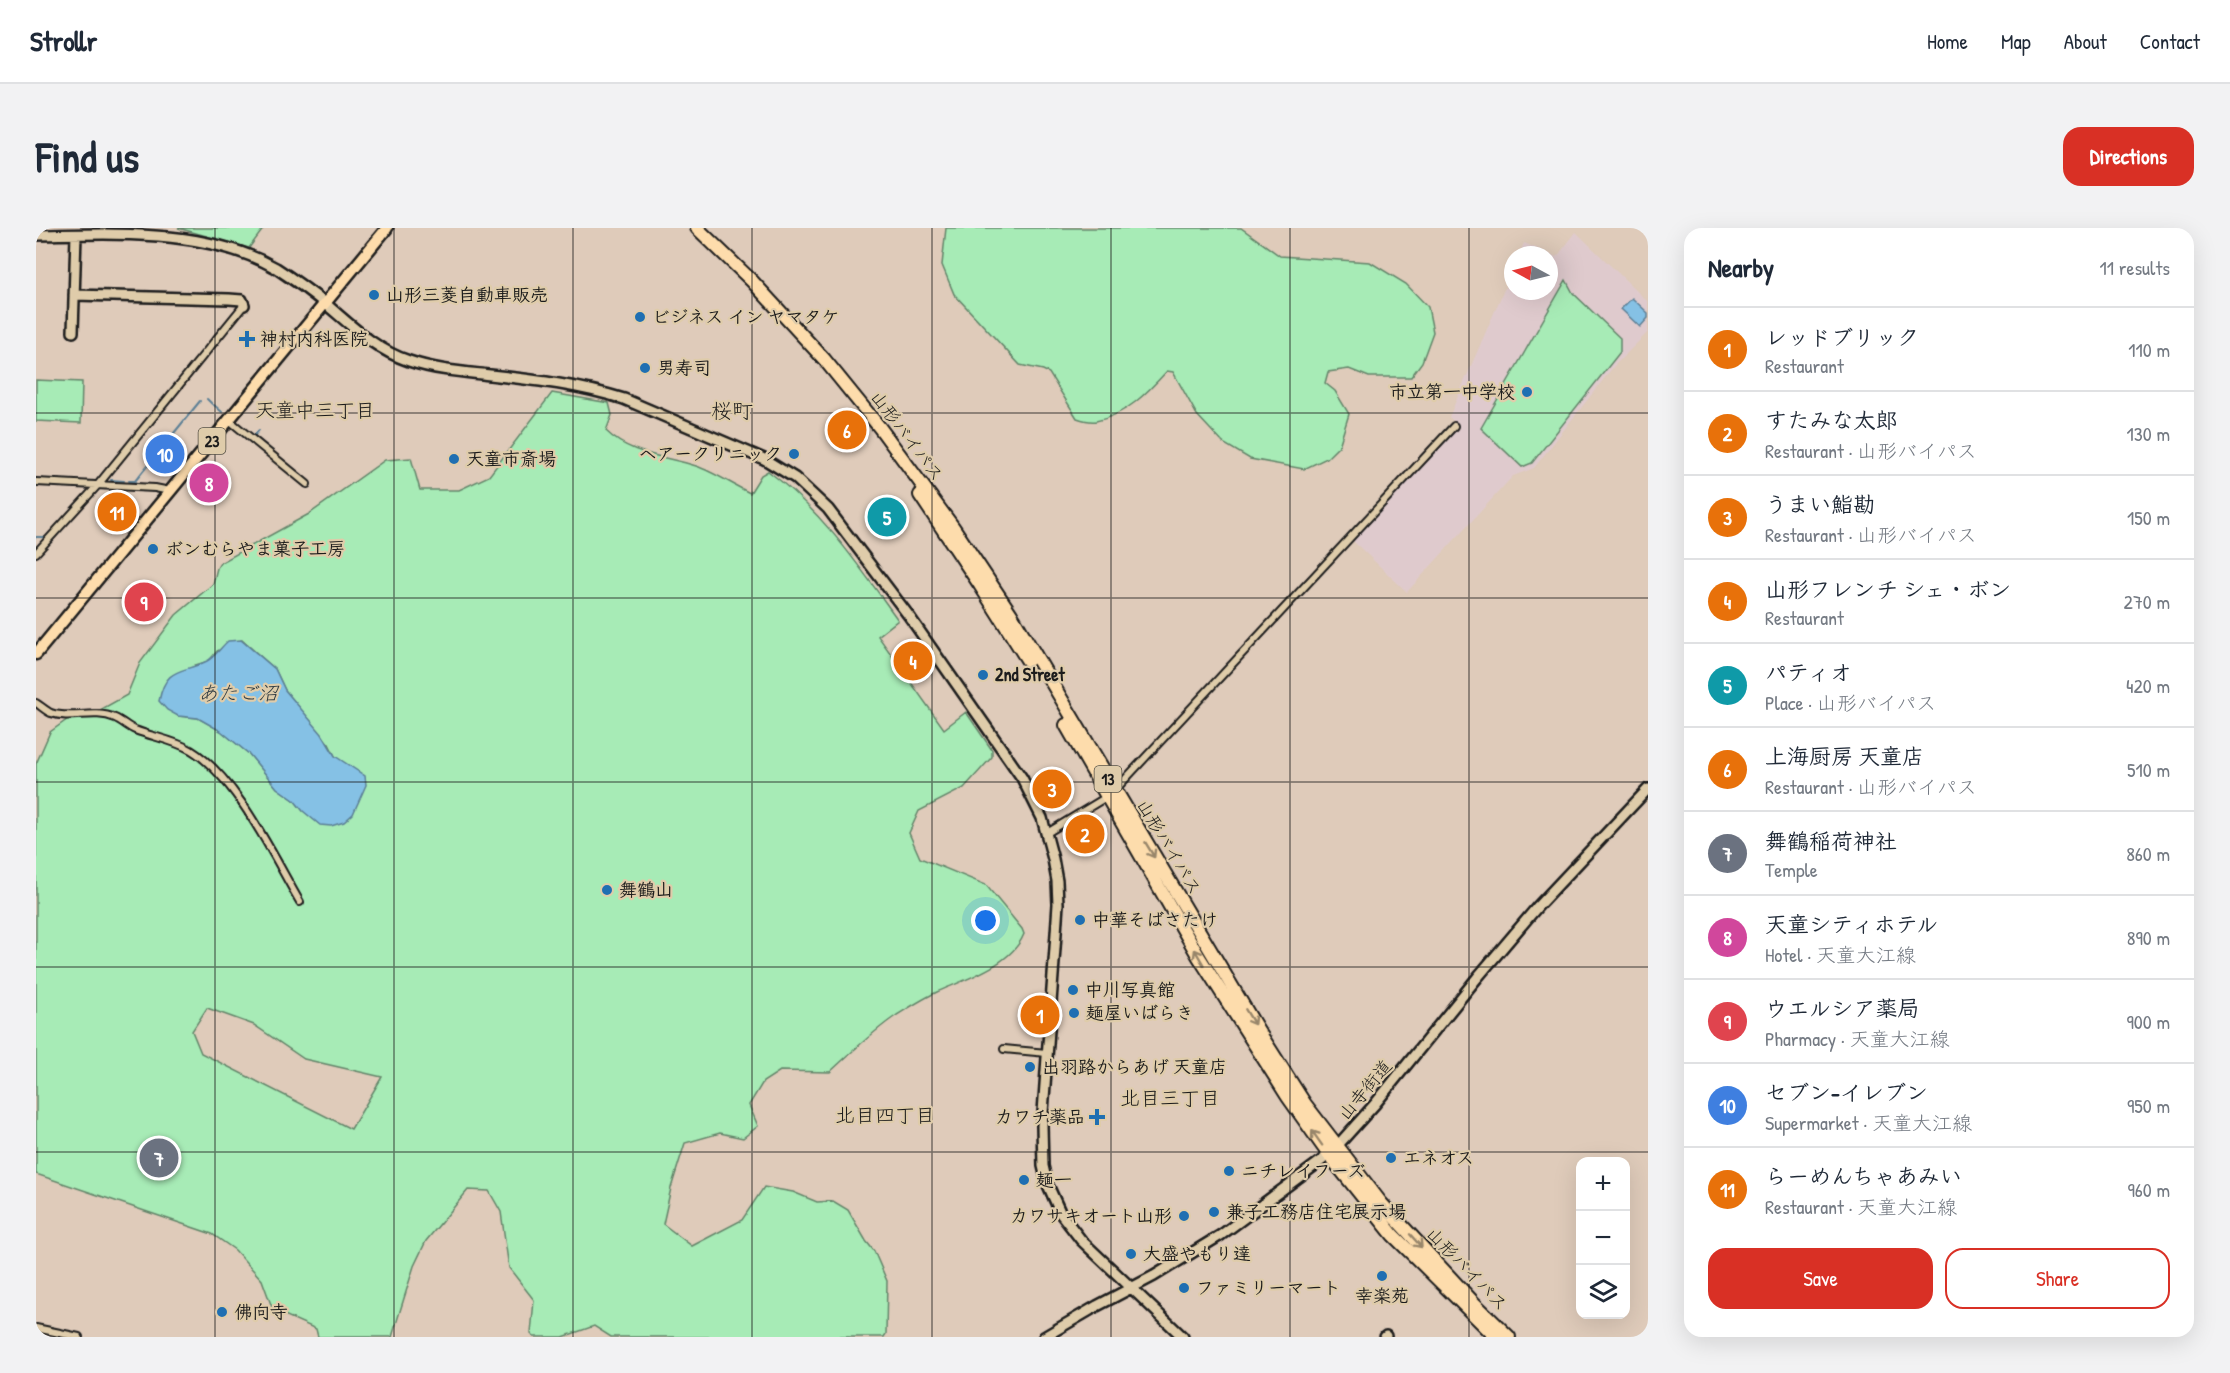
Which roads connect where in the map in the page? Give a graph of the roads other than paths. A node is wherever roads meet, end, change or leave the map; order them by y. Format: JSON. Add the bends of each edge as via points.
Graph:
{"nodes":[{"id":1,"x":387,"y":228,"type":"edge"},
{"id":2,"x":687,"y":228,"type":"edge"},
{"id":3,"x":697,"y":228,"type":"edge"},
{"id":4,"x":166,"y":231,"type":"edge"},
{"id":5,"x":36,"y":235,"type":"edge"},
{"id":6,"x":76,"y":235,"type":"junction"},
{"id":7,"x":74,"y":295,"type":"junction"},
{"id":8,"x":325,"y":304,"type":"junction"},
{"id":9,"x":244,"y":305,"type":"joint"},
{"id":10,"x":73,"y":332,"type":"dead end"},
{"id":11,"x":229,"y":420,"type":"junction"},
{"id":12,"x":1454,"y":426,"type":"dead end"},
{"id":13,"x":36,"y":482,"type":"edge"},
{"id":14,"x":307,"y":484,"type":"dead end"},
{"id":15,"x":97,"y":486,"type":"junction"},
{"id":16,"x":171,"y":491,"type":"junction"},
{"id":17,"x":36,"y":553,"type":"edge"},
{"id":18,"x":36,"y":654,"type":"edge"},
{"id":19,"x":36,"y":703,"type":"edge"},
{"id":20,"x":1648,"y":789,"type":"edge"},
{"id":21,"x":1111,"y":794,"type":"junction"},
{"id":22,"x":1047,"y":833,"type":"junction"},
{"id":23,"x":300,"y":902,"type":"dead end"},
{"id":24,"x":1004,"y":1049,"type":"dead end"},
{"id":25,"x":1047,"y":1053,"type":"junction"},
{"id":26,"x":1334,"y":1151,"type":"junction"},
{"id":27,"x":1131,"y":1288,"type":"junction"},
{"id":28,"x":36,"y":1328,"type":"edge"},
{"id":29,"x":79,"y":1337,"type":"edge"},
{"id":30,"x":1044,"y":1337,"type":"edge"},
{"id":31,"x":1183,"y":1337,"type":"edge"},
{"id":32,"x":1496,"y":1337,"type":"edge"},
{"id":33,"x":1509,"y":1337,"type":"edge"}],
"edges":[{"from":1,"to":8,"type":"main road","number":"23"},
{"from":2,"to":21,"type":"highway","name":"山形バイパス","number":"13","via":[[818,363],[921,496]]},
{"from":3,"to":21,"type":"highway","name":"山形バイパス","number":"13","via":[[796,326],[953,527],[1011,614]]},
{"from":4,"to":6,"type":"street"},
{"from":4,"to":8,"type":"street","via":[[238,250],[277,268]]},
{"from":5,"to":6,"type":"street"},
{"from":6,"to":7,"type":"street"},
{"from":7,"to":9,"type":"street","via":[[229,299],[242,300]]},
{"from":7,"to":10,"type":"street"},
{"from":8,"to":11,"type":"main road","number":"23"},
{"from":8,"to":22,"type":"street","via":[[377,347],[408,361],[605,393],[749,451],[795,478],[828,509],[909,616],[1022,778]]},
{"from":9,"to":15,"type":"street"},
{"from":11,"to":14,"type":"street"},
{"from":11,"to":16,"type":"main road","number":"23"},
{"from":12,"to":21,"type":"street"},
{"from":13,"to":15,"type":"street"},
{"from":15,"to":16,"type":"street"},
{"from":15,"to":17,"type":"street"},
{"from":16,"to":18,"type":"main road","number":"23"},
{"from":19,"to":23,"type":"street","via":[[50,713],[115,718],[132,729],[189,749],[205,760],[242,802]]},
{"from":20,"to":26,"type":"street","name":"山寺街道","via":[[1538,906]]},
{"from":21,"to":22,"type":"street"},
{"from":21,"to":26,"type":"highway","name":"山形バイパス","number":"13","via":[[1199,957],[1246,1034]]},
{"from":22,"to":25,"type":"street","via":[[1058,904]]},
{"from":24,"to":25,"type":"street"},
{"from":25,"to":27,"type":"street","via":[[1041,1126],[1047,1183],[1070,1227]]},
{"from":26,"to":27,"type":"street","name":"山寺街道","via":[[1221,1235]]},
{"from":26,"to":32,"type":"highway","name":"山形バイパス","number":"13","via":[[1393,1235]]},
{"from":26,"to":33,"type":"highway","name":"山形バイパス","number":"13","one_way":true,"via":[[1466,1296]]},
{"from":27,"to":30,"type":"street","name":"山寺街道"},
{"from":27,"to":31,"type":"street"},
{"from":28,"to":29,"type":"street"}]}
